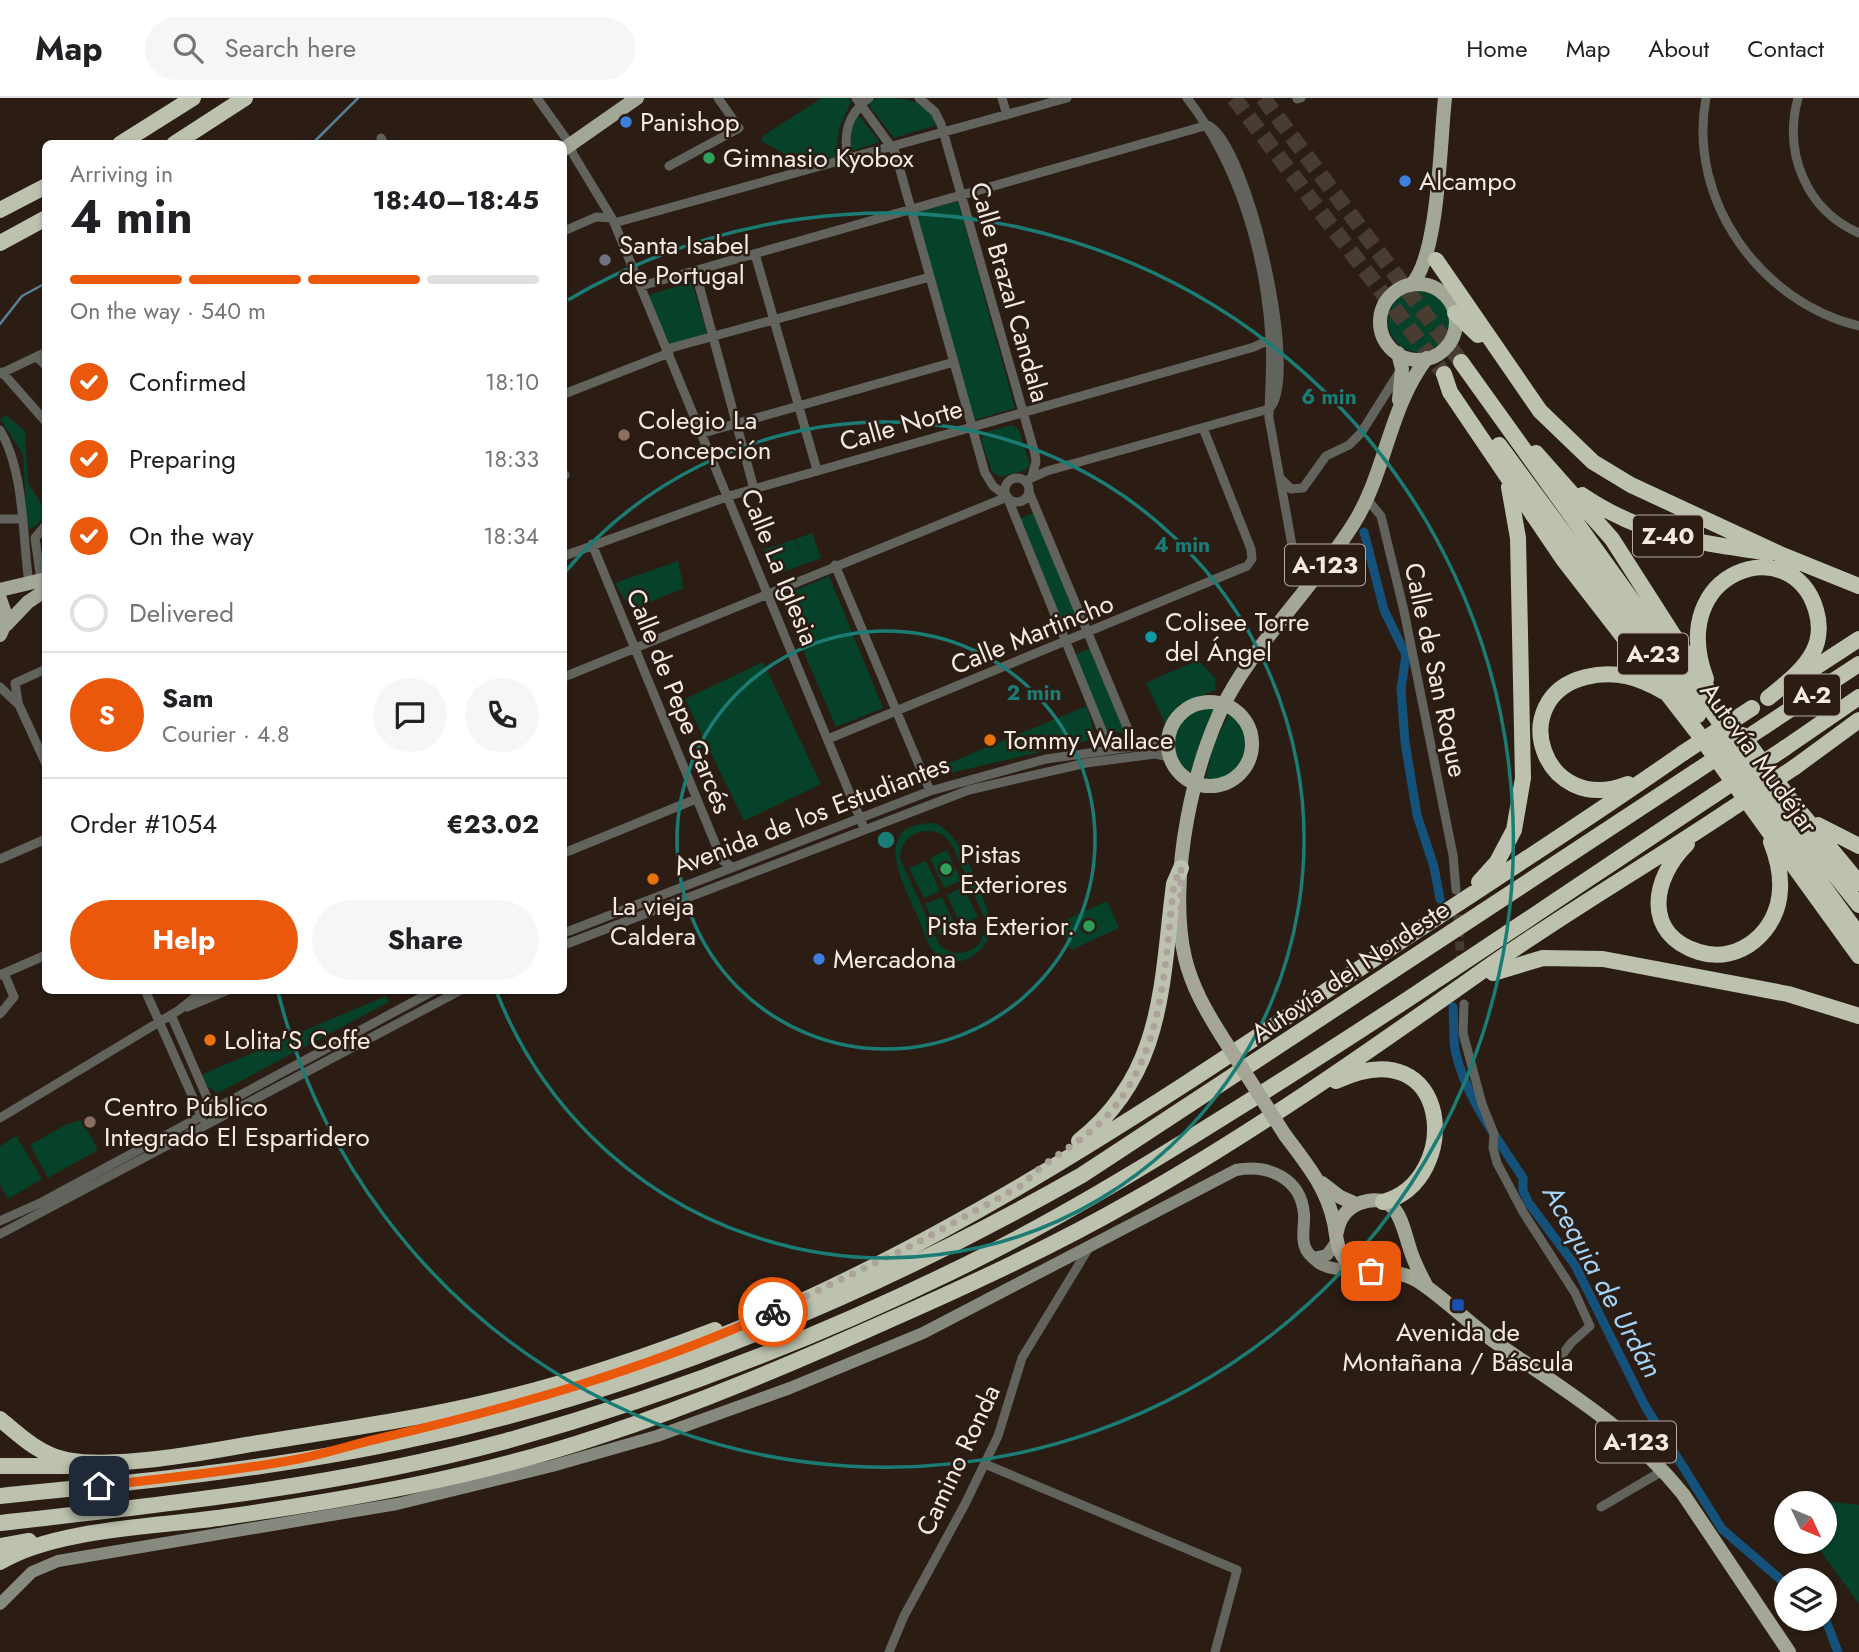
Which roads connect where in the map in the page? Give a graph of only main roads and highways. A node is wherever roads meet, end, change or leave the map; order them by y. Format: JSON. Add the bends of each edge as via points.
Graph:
{"nodes":[{"id":1,"x":193,"y":98,"type":"edge"},
{"id":2,"x":245,"y":98,"type":"edge"},
{"id":3,"x":636,"y":98,"type":"edge"},
{"id":4,"x":1445,"y":98,"type":"edge"},
{"id":5,"x":126,"y":140,"type":"edge"},
{"id":6,"x":180,"y":140,"type":"edge"},
{"id":7,"x":567,"y":146,"type":"edge"},
{"id":8,"x":42,"y":188,"type":"edge"},
{"id":9,"x":0,"y":210,"type":"edge"},
{"id":10,"x":42,"y":220,"type":"edge"},
{"id":11,"x":0,"y":243,"type":"edge"},
{"id":12,"x":1431,"y":243,"type":"junction"},
{"id":13,"x":1436,"y":260,"type":"junction"},
{"id":14,"x":1411,"y":285,"type":"junction"},
{"id":15,"x":1446,"y":295,"type":"junction"},
{"id":16,"x":1455,"y":313,"type":"junction"},
{"id":17,"x":1398,"y":353,"type":"junction"},
{"id":18,"x":1427,"y":358,"type":"junction"},
{"id":19,"x":1502,"y":359,"type":"junction"},
{"id":20,"x":1461,"y":362,"type":"joint"},
{"id":21,"x":1397,"y":411,"type":"junction"},
{"id":22,"x":1502,"y":468,"type":"junction"},
{"id":23,"x":1566,"y":484,"type":"junction"},
{"id":24,"x":1782,"y":555,"type":"junction"},
{"id":25,"x":40,"y":583,"type":"edge"},
{"id":26,"x":1859,"y":586,"type":"edge"},
{"id":27,"x":0,"y":590,"type":"edge"},
{"id":28,"x":0,"y":599,"type":"edge"},
{"id":29,"x":3,"y":630,"type":"edge"},
{"id":30,"x":1859,"y":639,"type":"edge"},
{"id":31,"x":1859,"y":664,"type":"edge"},
{"id":32,"x":1670,"y":696,"type":"junction"},
{"id":33,"x":1859,"y":697,"type":"edge"},
{"id":34,"x":1768,"y":698,"type":"junction"},
{"id":35,"x":1716,"y":700,"type":"junction"},
{"id":36,"x":1224,"y":703,"type":"junction"},
{"id":37,"x":1859,"y":720,"type":"edge"},
{"id":38,"x":1859,"y":732,"type":"edge"},
{"id":39,"x":1826,"y":746,"type":"junction"},
{"id":40,"x":1653,"y":774,"type":"junction"},
{"id":41,"x":1195,"y":785,"type":"junction"},
{"id":42,"x":1792,"y":802,"type":"junction"},
{"id":43,"x":1723,"y":815,"type":"junction"},
{"id":44,"x":1765,"y":827,"type":"junction"},
{"id":45,"x":1859,"y":846,"type":"edge"},
{"id":46,"x":1181,"y":868,"type":"junction"},
{"id":47,"x":1859,"y":883,"type":"edge"},
{"id":48,"x":1859,"y":905,"type":"edge"},
{"id":49,"x":1436,"y":918,"type":"junction"},
{"id":50,"x":1859,"y":935,"type":"edge"},
{"id":51,"x":1859,"y":956,"type":"edge"},
{"id":52,"x":1447,"y":997,"type":"junction"},
{"id":53,"x":1859,"y":1016,"type":"edge"},
{"id":54,"x":1287,"y":1105,"type":"junction"},
{"id":55,"x":1320,"y":1182,"type":"junction"},
{"id":56,"x":1024,"y":1184,"type":"junction"},
{"id":57,"x":1382,"y":1202,"type":"junction"},
{"id":58,"x":1356,"y":1204,"type":"junction"},
{"id":59,"x":1337,"y":1237,"type":"junction"},
{"id":60,"x":1407,"y":1238,"type":"junction"},
{"id":61,"x":1313,"y":1258,"type":"junction"},
{"id":62,"x":1383,"y":1269,"type":"junction"},
{"id":63,"x":1363,"y":1270,"type":"junction"},
{"id":64,"x":1428,"y":1287,"type":"junction"},
{"id":65,"x":809,"y":1295,"type":"junction"},
{"id":66,"x":863,"y":1332,"type":"junction"},
{"id":67,"x":0,"y":1419,"type":"edge"},
{"id":68,"x":504,"y":1441,"type":"junction"},
{"id":69,"x":292,"y":1461,"type":"junction"},
{"id":70,"x":96,"y":1463,"type":"junction"},
{"id":71,"x":0,"y":1466,"type":"edge"},
{"id":72,"x":0,"y":1496,"type":"edge"},
{"id":73,"x":0,"y":1523,"type":"edge"},
{"id":74,"x":92,"y":1535,"type":"junction"},
{"id":75,"x":0,"y":1546,"type":"edge"},
{"id":76,"x":0,"y":1562,"type":"edge"},
{"id":77,"x":0,"y":1604,"type":"edge"},
{"id":78,"x":1789,"y":1652,"type":"edge"}],
"edges":[{"from":1,"to":5,"type":"highway"},
{"from":2,"to":6,"type":"highway"},
{"from":3,"to":7,"type":"main road"},
{"from":4,"to":12,"type":"main road","number":"A-123"},
{"from":8,"to":9,"type":"highway"},
{"from":10,"to":11,"type":"highway"},
{"from":12,"to":13,"type":"main road","number":"A-123"},
{"from":12,"to":14,"type":"main road","number":"A-123","via":[[1423,269]]},
{"from":13,"to":15,"type":"main road","number":"A-123"},
{"from":13,"to":19,"type":"highway"},
{"from":14,"to":15,"type":"main road","via":[[1427,285]]},
{"from":14,"to":17,"type":"main road","number":"A-123","via":[[1392,295],[1381,315],[1384,337]]},
{"from":15,"to":16,"type":"main road","number":"A-123"},
{"from":16,"to":18,"type":"main road","number":"A-123","via":[[1450,342]]},
{"from":16,"to":19,"type":"highway"},
{"from":17,"to":18,"type":"main road"},
{"from":17,"to":21,"type":"main road","number":"A-123","via":[[1402,369]]},
{"from":18,"to":21,"type":"main road","number":"A-123"},
{"from":19,"to":24,"type":"highway","via":[[1548,421],[1601,468]]},
{"from":20,"to":23,"type":"highway","number":"Z-40"},
{"from":20,"to":48,"type":"highway","name":"Autovía Mudéjar","number":"A-23","via":[[1779,805]]},
{"from":21,"to":36,"type":"main road","number":"A-123","via":[[1367,499],[1337,549],[1253,657]]},
{"from":22,"to":32,"type":"highway","via":[[1583,587]]},
{"from":22,"to":49,"type":"highway","via":[[1512,495],[1518,538],[1523,778],[1519,814],[1497,862]]},
{"from":22,"to":50,"type":"highway","name":"Autovía Mudéjar","number":"A-23","via":[[1450,392],[1444,374]]},
{"from":23,"to":24,"type":"highway","number":"Z-40","via":[[1646,530],[1685,541]]},
{"from":23,"to":35,"type":"highway","via":[[1625,558]]},
{"from":24,"to":26,"type":"highway","number":"Z-40"},
{"from":25,"to":27,"type":"main road"},
{"from":25,"to":29,"type":"main road"},
{"from":28,"to":29,"type":"main road","via":[[6,613]]},
{"from":30,"to":34,"type":"highway"},
{"from":31,"to":69,"type":"highway","name":"Autovía del Nordeste","number":"A-2","bridge":true,"via":[[1214,1090],[984,1231],[864,1289],[655,1372],[492,1420]]},
{"from":32,"to":40,"type":"highway","via":[[1640,679],[1602,674],[1567,684],[1551,699],[1542,717],[1545,755],[1556,772],[1573,785],[1606,791]]},
{"from":32,"to":44,"type":"highway"},
{"from":33,"to":68,"type":"highway","name":"Autovía del Nordeste","number":"A-2","bridge":true,"via":[[1324,1055],[1033,1229],[951,1272],[788,1345],[705,1377]]},
{"from":34,"to":35,"type":"highway","via":[[1798,673],[1814,652],[1818,615],[1810,596],[1796,581],[1776,570],[1755,567],[1726,577],[1710,594],[1701,614],[1702,663]]},
{"from":34,"to":40,"type":"highway","bridge":true},
{"from":35,"to":42,"type":"highway"},
{"from":36,"to":41,"type":"main road","number":"A-123","via":[[1206,743]]},
{"from":36,"to":41,"type":"main road","via":[[1206,701],[1189,707],[1176,719],[1168,738],[1170,757]]},
{"from":36,"to":41,"type":"main road","via":[[1234,707],[1248,724],[1250,758],[1238,776],[1226,783]]},
{"from":37,"to":39,"type":"highway"},
{"from":38,"to":39,"type":"highway"},
{"from":39,"to":43,"type":"highway","bridge":true},
{"from":40,"to":49,"type":"highway"},
{"from":41,"to":46,"type":"main road","number":"A-123"},
{"from":42,"to":45,"type":"highway","via":[[1826,831]]},
{"from":42,"to":47,"type":"highway"},
{"from":43,"to":44,"type":"highway","via":[[1675,856],[1658,892],[1665,925],[1676,939],[1699,952],[1741,950],[1763,934],[1774,916],[1780,878]]},
{"from":43,"to":52,"type":"highway"},
{"from":44,"to":51,"type":"highway"},
{"from":46,"to":55,"type":"main road","number":"A-123","bridge":true,"via":[[1185,956],[1197,994]]},
{"from":46,"to":56,"type":"highway","via":[[1174,884],[1156,1022],[1139,1070],[1101,1123],[1042,1165]]},
{"from":49,"to":56,"type":"highway"},
{"from":52,"to":53,"type":"highway","via":[[1514,965],[1543,958],[1583,957],[1788,994]]},
{"from":52,"to":54,"type":"highway"},
{"from":54,"to":57,"type":"highway","via":[[1351,1074],[1376,1068],[1397,1071],[1425,1092],[1434,1113],[1435,1139],[1425,1165],[1406,1191]]},
{"from":54,"to":66,"type":"highway","via":[[1134,1200],[1043,1249]]},
{"from":55,"to":58,"type":"main road","number":"A-123"},
{"from":55,"to":59,"type":"main road","number":"A-123"},
{"from":56,"to":65,"type":"highway"},
{"from":57,"to":58,"type":"main road"},
{"from":57,"to":60,"type":"main road","number":"A-123","via":[[1399,1213]]},
{"from":58,"to":59,"type":"main road","via":[[1342,1218]]},
{"from":59,"to":61,"type":"main road","via":[[1327,1255]]},
{"from":59,"to":63,"type":"main road","number":"A-123","via":[[1345,1260]]},
{"from":60,"to":62,"type":"main road","via":[[1402,1254]]},
{"from":60,"to":64,"type":"main road","number":"A-123"},
{"from":61,"to":63,"type":"main road","via":[[1327,1267]]},
{"from":61,"to":77,"type":"main road","via":[[1304,1243],[1304,1213],[1296,1190],[1279,1174],[1256,1168],[1228,1173],[1087,1251],[923,1333],[657,1436],[424,1498],[58,1561],[32,1572]]},
{"from":62,"to":63,"type":"main road","number":"A-123"},
{"from":62,"to":64,"type":"main road","number":"A-123","via":[[1405,1274]]},
{"from":64,"to":78,"type":"main road","number":"A-123","via":[[1473,1326],[1627,1434],[1664,1470]]},
{"from":65,"to":69,"type":"highway","via":[[721,1336],[592,1382]]},
{"from":65,"to":70,"type":"highway","via":[[657,1352],[494,1401],[216,1450]]},
{"from":66,"to":68,"type":"highway","via":[[599,1424],[534,1443]]},
{"from":66,"to":74,"type":"highway","via":[[689,1404],[598,1437],[487,1469],[358,1496]]},
{"from":67,"to":70,"type":"highway","via":[[47,1454]]},
{"from":68,"to":73,"type":"highway","name":"Autovía del Nordeste","number":"A-2","via":[[219,1499]]},
{"from":69,"to":72,"type":"highway","name":"Autovía del Nordeste","number":"A-2"},
{"from":70,"to":71,"type":"highway"},
{"from":74,"to":75,"type":"highway"},
{"from":74,"to":76,"type":"highway","via":[[36,1546]]}]}
